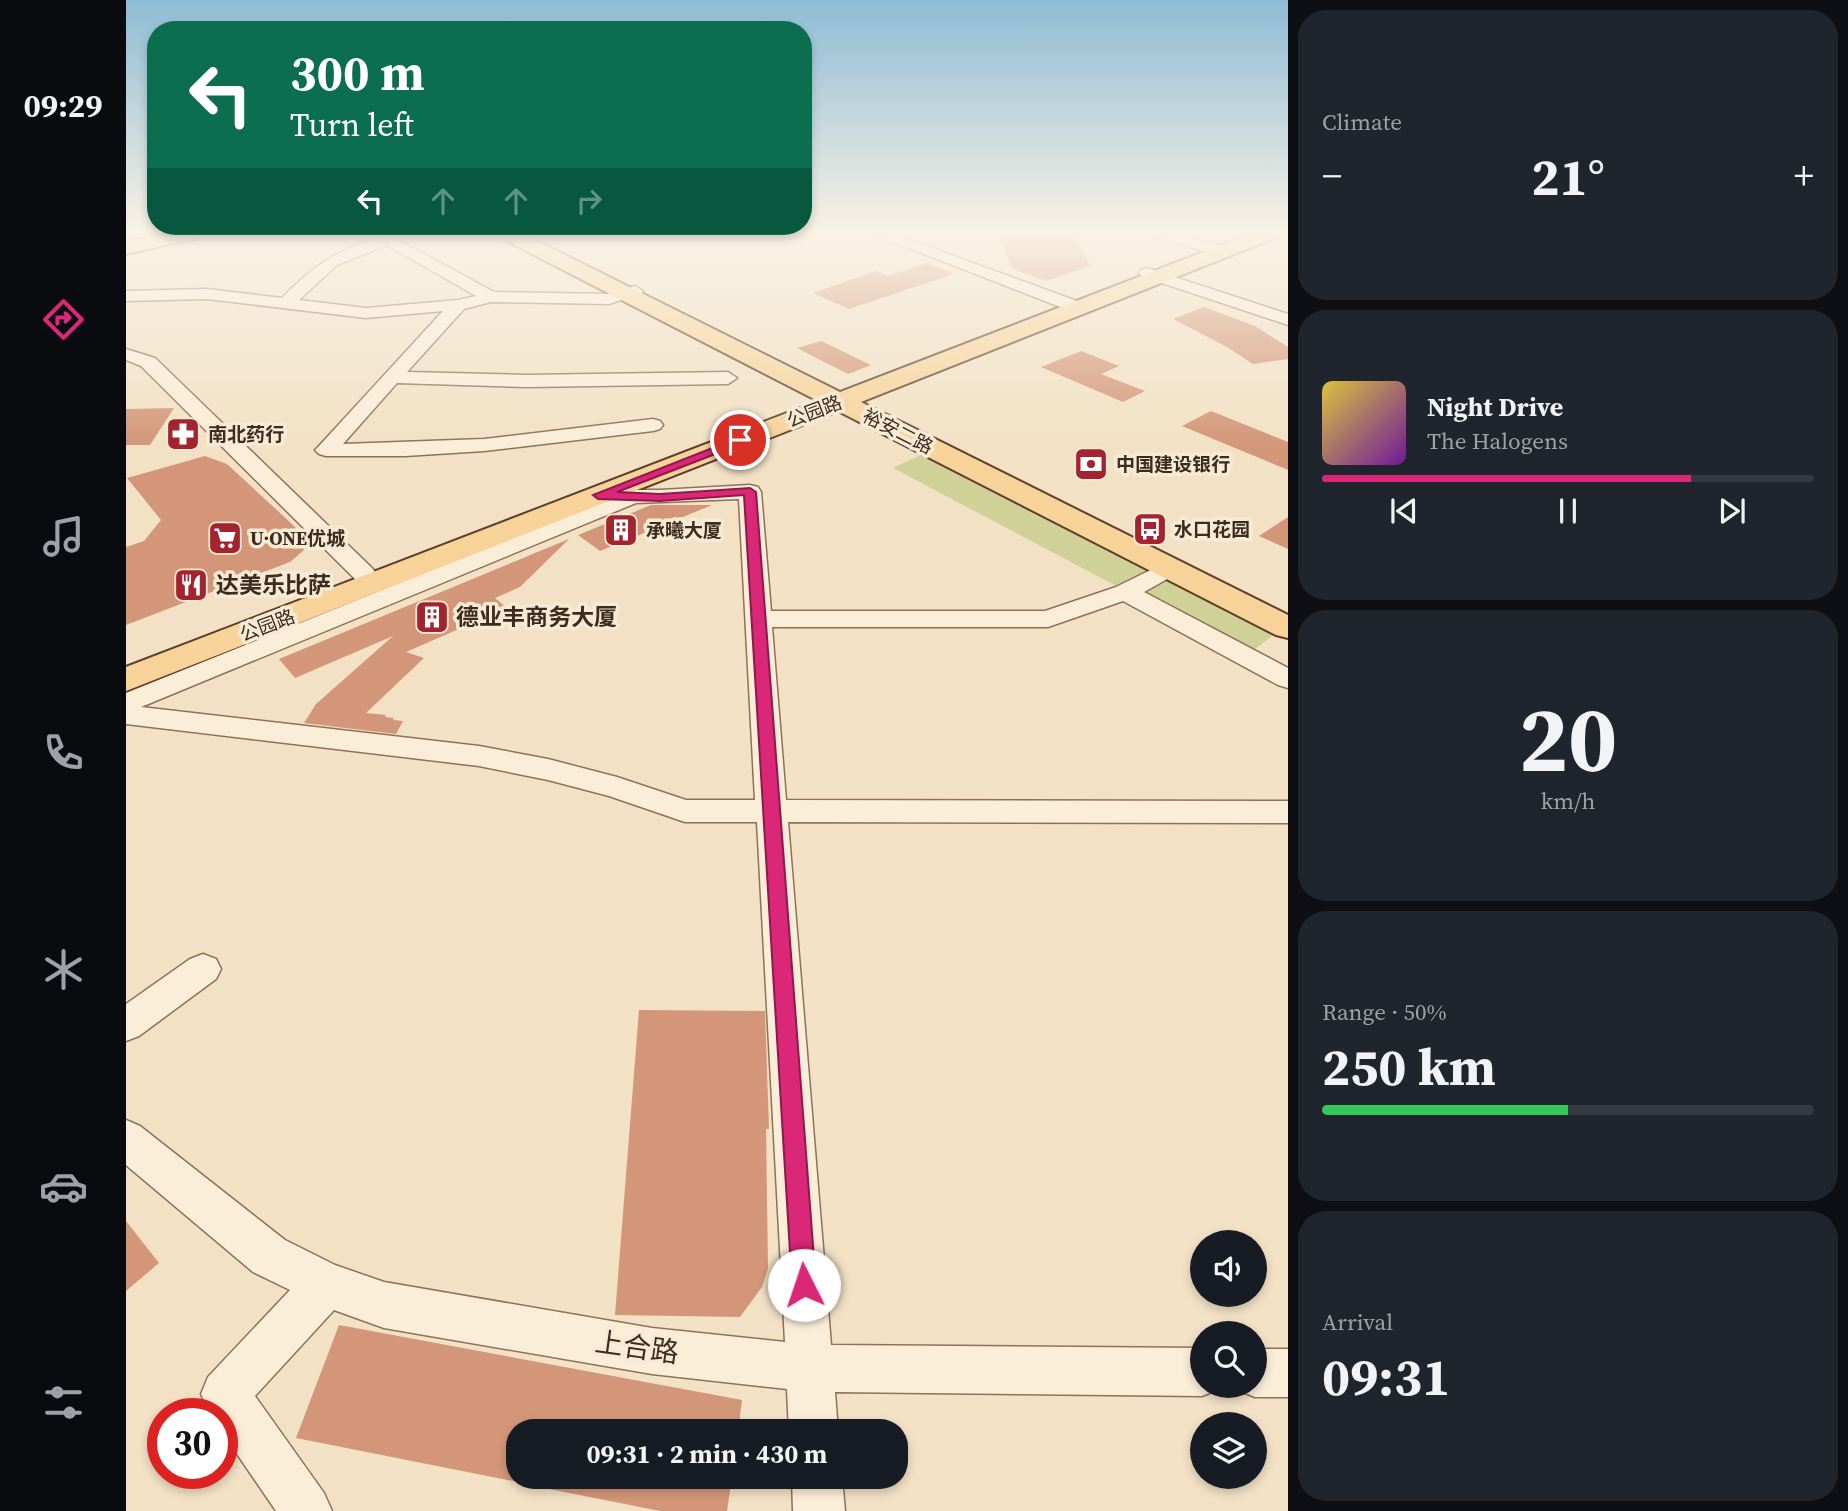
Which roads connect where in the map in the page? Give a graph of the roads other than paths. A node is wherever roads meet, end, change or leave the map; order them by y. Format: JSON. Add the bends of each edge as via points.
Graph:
{"nodes":[{"id":1,"x":299,"y":305,"type":"edge"},
{"id":2,"x":458,"y":305,"type":"joint"},
{"id":3,"x":655,"y":305,"type":"edge"},
{"id":4,"x":1069,"y":305,"type":"edge"},
{"id":5,"x":1077,"y":305,"type":"edge"},
{"id":6,"x":1241,"y":305,"type":"edge"},
{"id":7,"x":1073,"y":306,"type":"junction"},
{"id":8,"x":1288,"y":320,"type":"edge"},
{"id":9,"x":126,"y":354,"type":"edge"},
{"id":10,"x":391,"y":376,"type":"junction"},
{"id":11,"x":728,"y":378,"type":"dead end"},
{"id":12,"x":839,"y":397,"type":"junction"},
{"id":13,"x":653,"y":425,"type":"dead end"},
{"id":14,"x":598,"y":495,"type":"junction"},
{"id":15,"x":634,"y":497,"type":"junction"},
{"id":16,"x":1169,"y":568,"type":"junction"},
{"id":17,"x":364,"y":574,"type":"junction"},
{"id":18,"x":1125,"y":592,"type":"junction"},
{"id":19,"x":1288,"y":615,"type":"edge"},
{"id":20,"x":759,"y":619,"type":"junction"},
{"id":21,"x":1288,"y":628,"type":"edge"},
{"id":22,"x":126,"y":665,"type":"edge"},
{"id":23,"x":1288,"y":679,"type":"edge"},
{"id":24,"x":126,"y":680,"type":"edge"},
{"id":25,"x":126,"y":703,"type":"edge"},
{"id":26,"x":126,"y":715,"type":"edge"},
{"id":27,"x":1288,"y":812,"type":"edge"},
{"id":28,"x":772,"y":813,"type":"junction"},
{"id":29,"x":203,"y":969,"type":"dead end"},
{"id":30,"x":126,"y":1025,"type":"edge"},
{"id":31,"x":126,"y":1139,"type":"edge"},
{"id":32,"x":326,"y":1285,"type":"junction"},
{"id":33,"x":810,"y":1368,"type":"junction"},
{"id":34,"x":1190,"y":1372,"type":"edge"},
{"id":35,"x":1267,"y":1373,"type":"edge"},
{"id":36,"x":1288,"y":1373,"type":"edge"},
{"id":37,"x":813,"y":1419,"type":"edge"},
{"id":38,"x":818,"y":1489,"type":"edge"},
{"id":39,"x":306,"y":1511,"type":"edge"},
{"id":40,"x":819,"y":1511,"type":"edge"}],
"edges":[{"from":1,"to":2,"type":"street","via":[[366,313]]},
{"from":2,"to":10,"type":"street"},
{"from":3,"to":12,"type":"main road","name":"裕安二路"},
{"from":4,"to":7,"type":"street"},
{"from":5,"to":7,"type":"main road","name":"公园路"},
{"from":6,"to":8,"type":"street"},
{"from":7,"to":12,"type":"main road","name":"公园路"},
{"from":9,"to":17,"type":"street","via":[[148,362]]},
{"from":10,"to":11,"type":"street","via":[[526,381]]},
{"from":10,"to":13,"type":"street","via":[[326,450],[418,450]]},
{"from":12,"to":14,"type":"main road","name":"公园路"},
{"from":12,"to":16,"type":"main road","name":"裕安二路"},
{"from":12,"to":17,"type":"main road","name":"公园路"},
{"from":12,"to":19,"type":"main road","name":"裕安二路"},
{"from":14,"to":15,"type":"street"},
{"from":14,"to":24,"type":"main road","name":"公园路"},
{"from":15,"to":20,"type":"street","via":[[750,492]]},
{"from":15,"to":25,"type":"street"},
{"from":16,"to":18,"type":"street"},
{"from":16,"to":21,"type":"main road","name":"裕安二路"},
{"from":17,"to":22,"type":"main road","name":"公园路"},
{"from":18,"to":20,"type":"street","via":[[1048,619]]},
{"from":18,"to":23,"type":"street"},
{"from":20,"to":28,"type":"street"},
{"from":26,"to":28,"type":"street","via":[[317,735],[540,766],[617,785],[685,811]]},
{"from":27,"to":28,"type":"street"},
{"from":28,"to":33,"type":"street"},
{"from":29,"to":30,"type":"street"},
{"from":31,"to":32,"type":"street","name":"上合路","via":[[269,1256]]},
{"from":32,"to":33,"type":"street","name":"上合路","via":[[384,1305],[477,1322],[652,1351]]},
{"from":32,"to":39,"type":"street","via":[[225,1394]]},
{"from":33,"to":34,"type":"street","name":"上合路"},
{"from":33,"to":37,"type":"street"},
{"from":35,"to":36,"type":"street"},
{"from":38,"to":40,"type":"street"}]}
